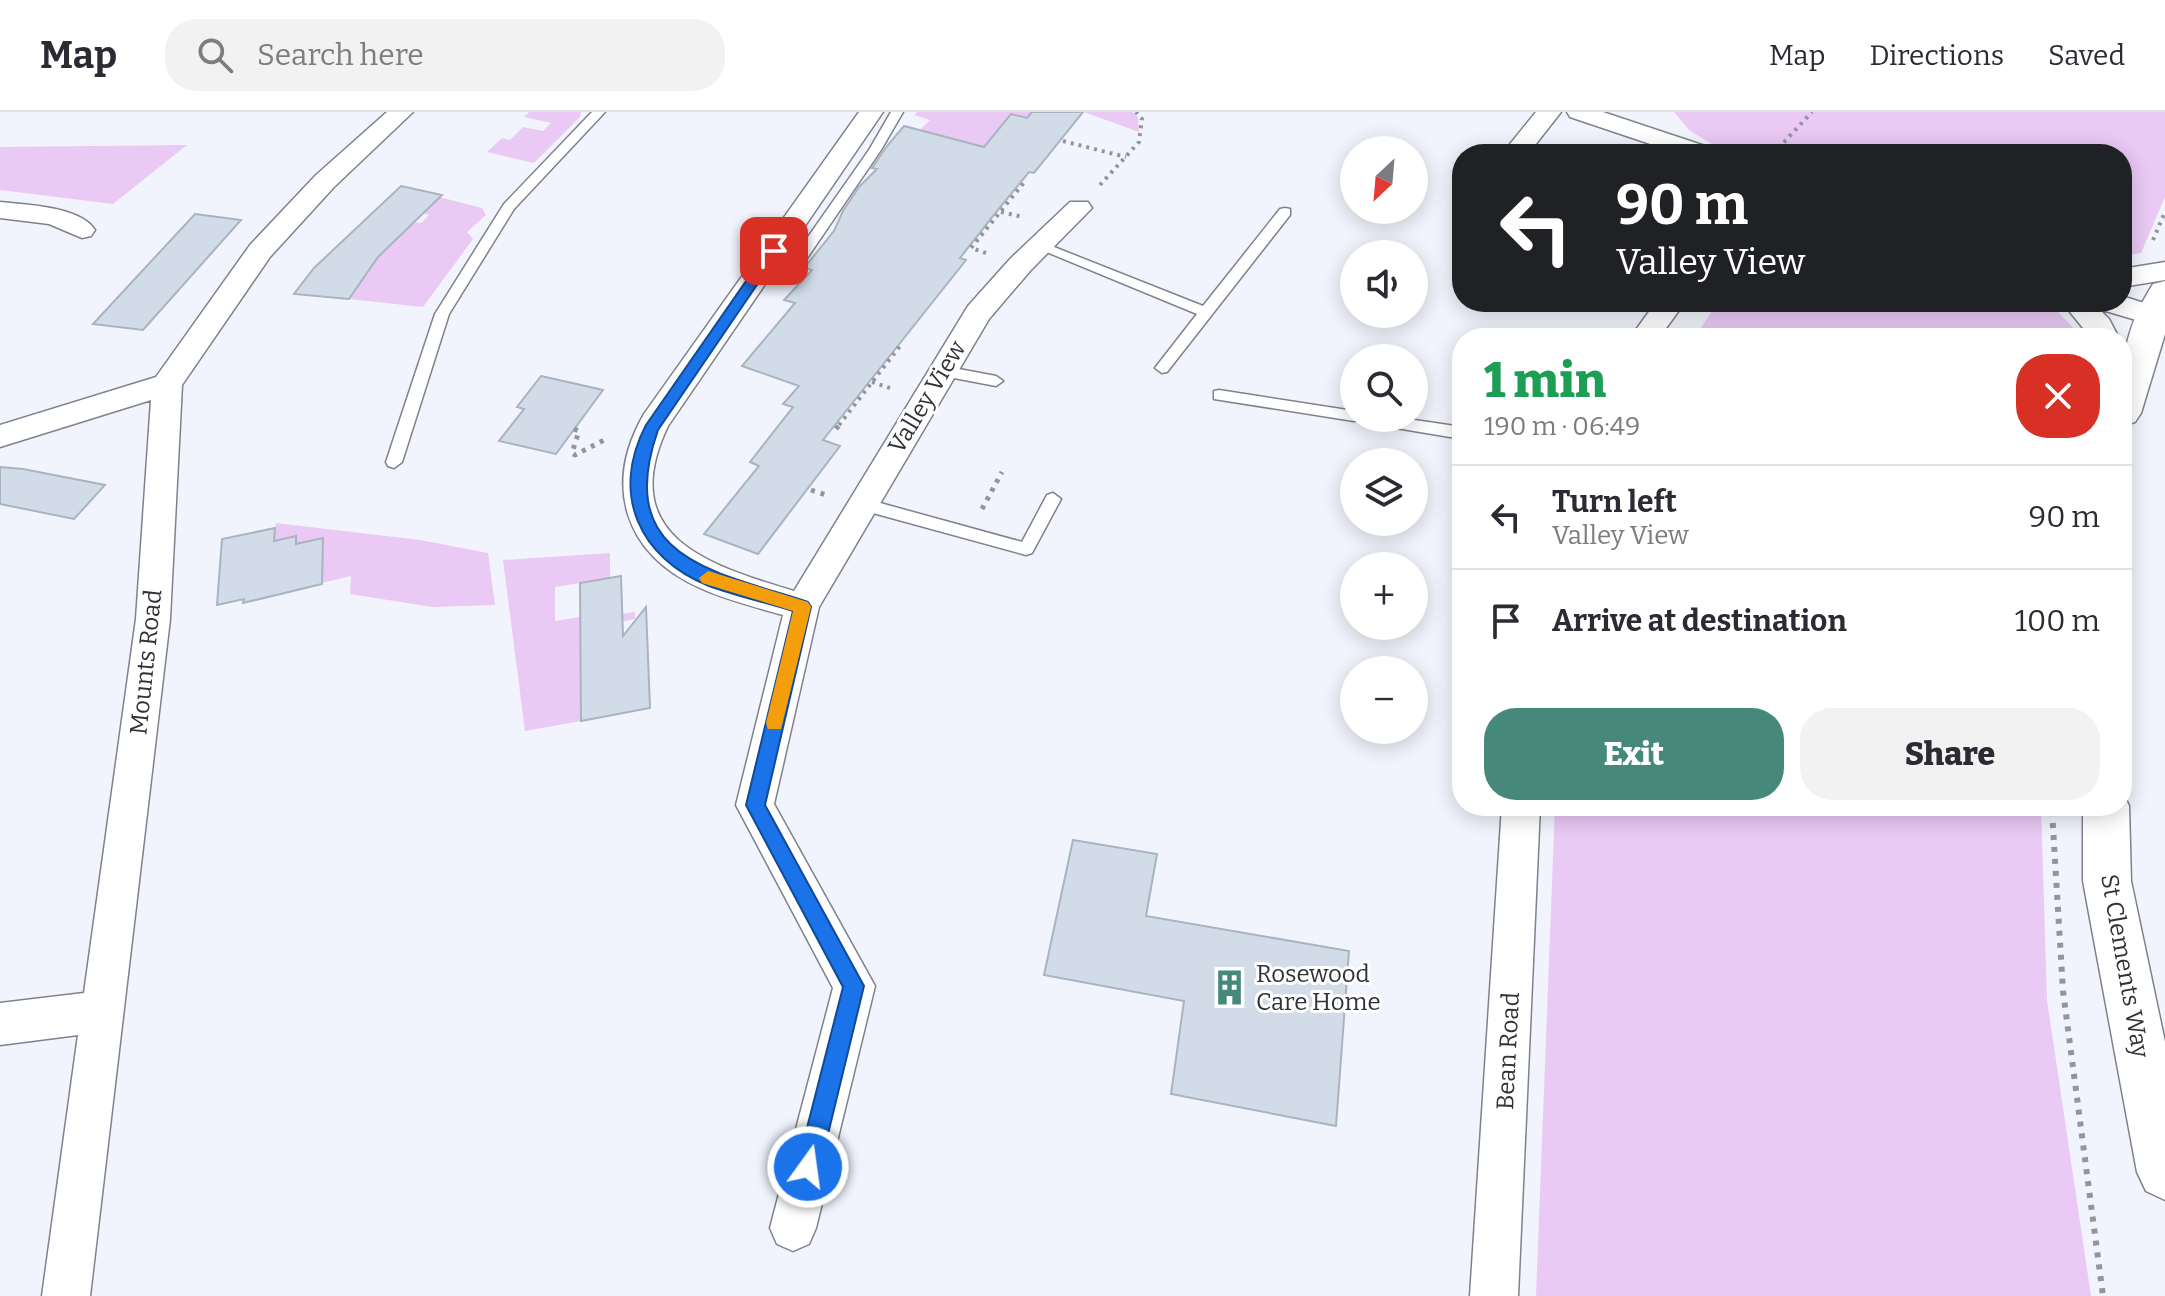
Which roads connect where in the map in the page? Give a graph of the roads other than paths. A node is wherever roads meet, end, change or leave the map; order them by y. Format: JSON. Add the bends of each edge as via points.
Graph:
{"nodes":[{"id":1,"x":401,"y":112,"type":"edge"},
{"id":2,"x":599,"y":112,"type":"edge"},
{"id":3,"x":871,"y":112,"type":"edge"},
{"id":4,"x":897,"y":112,"type":"edge"},
{"id":5,"x":1549,"y":112,"type":"edge"},
{"id":6,"x":1579,"y":112,"type":"edge"},
{"id":7,"x":1631,"y":120,"type":"edge"},
{"id":8,"x":1523,"y":144,"type":"edge"},
{"id":9,"x":1683,"y":144,"type":"edge"},
{"id":10,"x":1079,"y":208,"type":"road end"},
{"id":11,"x":0,"y":210,"type":"edge"},
{"id":12,"x":1285,"y":212,"type":"dead end"},
{"id":13,"x":82,"y":230,"type":"dead end"},
{"id":14,"x":797,"y":238,"type":"junction"},
{"id":15,"x":1039,"y":246,"type":"junction"},
{"id":16,"x":794,"y":267,"type":"dead end"},
{"id":17,"x":2165,"y":271,"type":"edge"},
{"id":18,"x":2132,"y":276,"type":"edge"},
{"id":19,"x":2132,"y":305,"type":"edge"},
{"id":20,"x":2161,"y":308,"type":"edge"},
{"id":21,"x":1204,"y":312,"type":"junction"},
{"id":22,"x":2086,"y":312,"type":"edge"},
{"id":23,"x":2100,"y":328,"type":"edge"},
{"id":24,"x":1162,"y":368,"type":"dead end"},
{"id":25,"x":943,"y":371,"type":"junction"},
{"id":26,"x":996,"y":381,"type":"dead end"},
{"id":27,"x":167,"y":384,"type":"junction"},
{"id":28,"x":2132,"y":386,"type":"edge"},
{"id":29,"x":1219,"y":395,"type":"dead end"},
{"id":30,"x":1340,"y":414,"type":"edge"},
{"id":31,"x":1428,"y":428,"type":"edge"},
{"id":32,"x":1452,"y":431,"type":"edge"},
{"id":33,"x":0,"y":436,"type":"edge"},
{"id":34,"x":394,"y":462,"type":"dead end"},
{"id":35,"x":1053,"y":499,"type":"dead end"},
{"id":36,"x":862,"y":504,"type":"junction"},
{"id":37,"x":802,"y":607,"type":"junction"},
{"id":38,"x":1520,"y":816,"type":"edge"},
{"id":39,"x":2106,"y":816,"type":"edge"},
{"id":40,"x":102,"y":1011,"type":"junction"},
{"id":41,"x":0,"y":1024,"type":"edge"},
{"id":42,"x":2154,"y":1068,"type":"edge"},
{"id":43,"x":2165,"y":1172,"type":"edge"},
{"id":44,"x":793,"y":1228,"type":"dead end"},
{"id":45,"x":66,"y":1296,"type":"edge"},
{"id":46,"x":1494,"y":1296,"type":"edge"}],
"edges":[{"from":1,"to":27,"type":"street","via":[[325,181],[260,251]]},
{"from":2,"to":34,"type":"lane","via":[[509,207],[442,314]]},
{"from":3,"to":14,"type":"street"},
{"from":4,"to":14,"type":"lane","via":[[875,150]]},
{"from":5,"to":8,"type":"street"},
{"from":6,"to":7,"type":"street"},
{"from":7,"to":9,"type":"street"},
{"from":10,"to":15,"type":"street","name":"Valley View"},
{"from":11,"to":13,"type":"street","via":[[55,217]]},
{"from":12,"to":21,"type":"lane"},
{"from":14,"to":16,"type":"lane"},
{"from":14,"to":37,"type":"street","via":[[651,429],[637,487],[642,518],[684,564],[713,580]]},
{"from":15,"to":21,"type":"lane"},
{"from":15,"to":25,"type":"street","name":"Valley View","via":[[985,304]]},
{"from":17,"to":18,"type":"street"},
{"from":19,"to":20,"type":"street"},
{"from":20,"to":28,"type":"main road"},
{"from":21,"to":24,"type":"lane"},
{"from":22,"to":23,"type":"street"},
{"from":25,"to":26,"type":"lane"},
{"from":25,"to":36,"type":"street","name":"Valley View"},
{"from":27,"to":33,"type":"street"},
{"from":27,"to":40,"type":"street","name":"Mounts Road","via":[[153,619]]},
{"from":29,"to":30,"type":"lane"},
{"from":31,"to":32,"type":"lane"},
{"from":35,"to":36,"type":"lane","via":[[1026,549]]},
{"from":36,"to":37,"type":"street","name":"Valley View"},
{"from":37,"to":44,"type":"street","name":"Valley View","via":[[755,805],[854,986]]},
{"from":38,"to":46,"type":"street","name":"Bean Road"},
{"from":39,"to":42,"type":"main road","name":"St Clements Way","via":[[2107,881]]},
{"from":40,"to":41,"type":"street"},
{"from":40,"to":45,"type":"street","name":"Mounts Road"},
{"from":42,"to":43,"type":"main road","name":"St Clements Way"}]}
